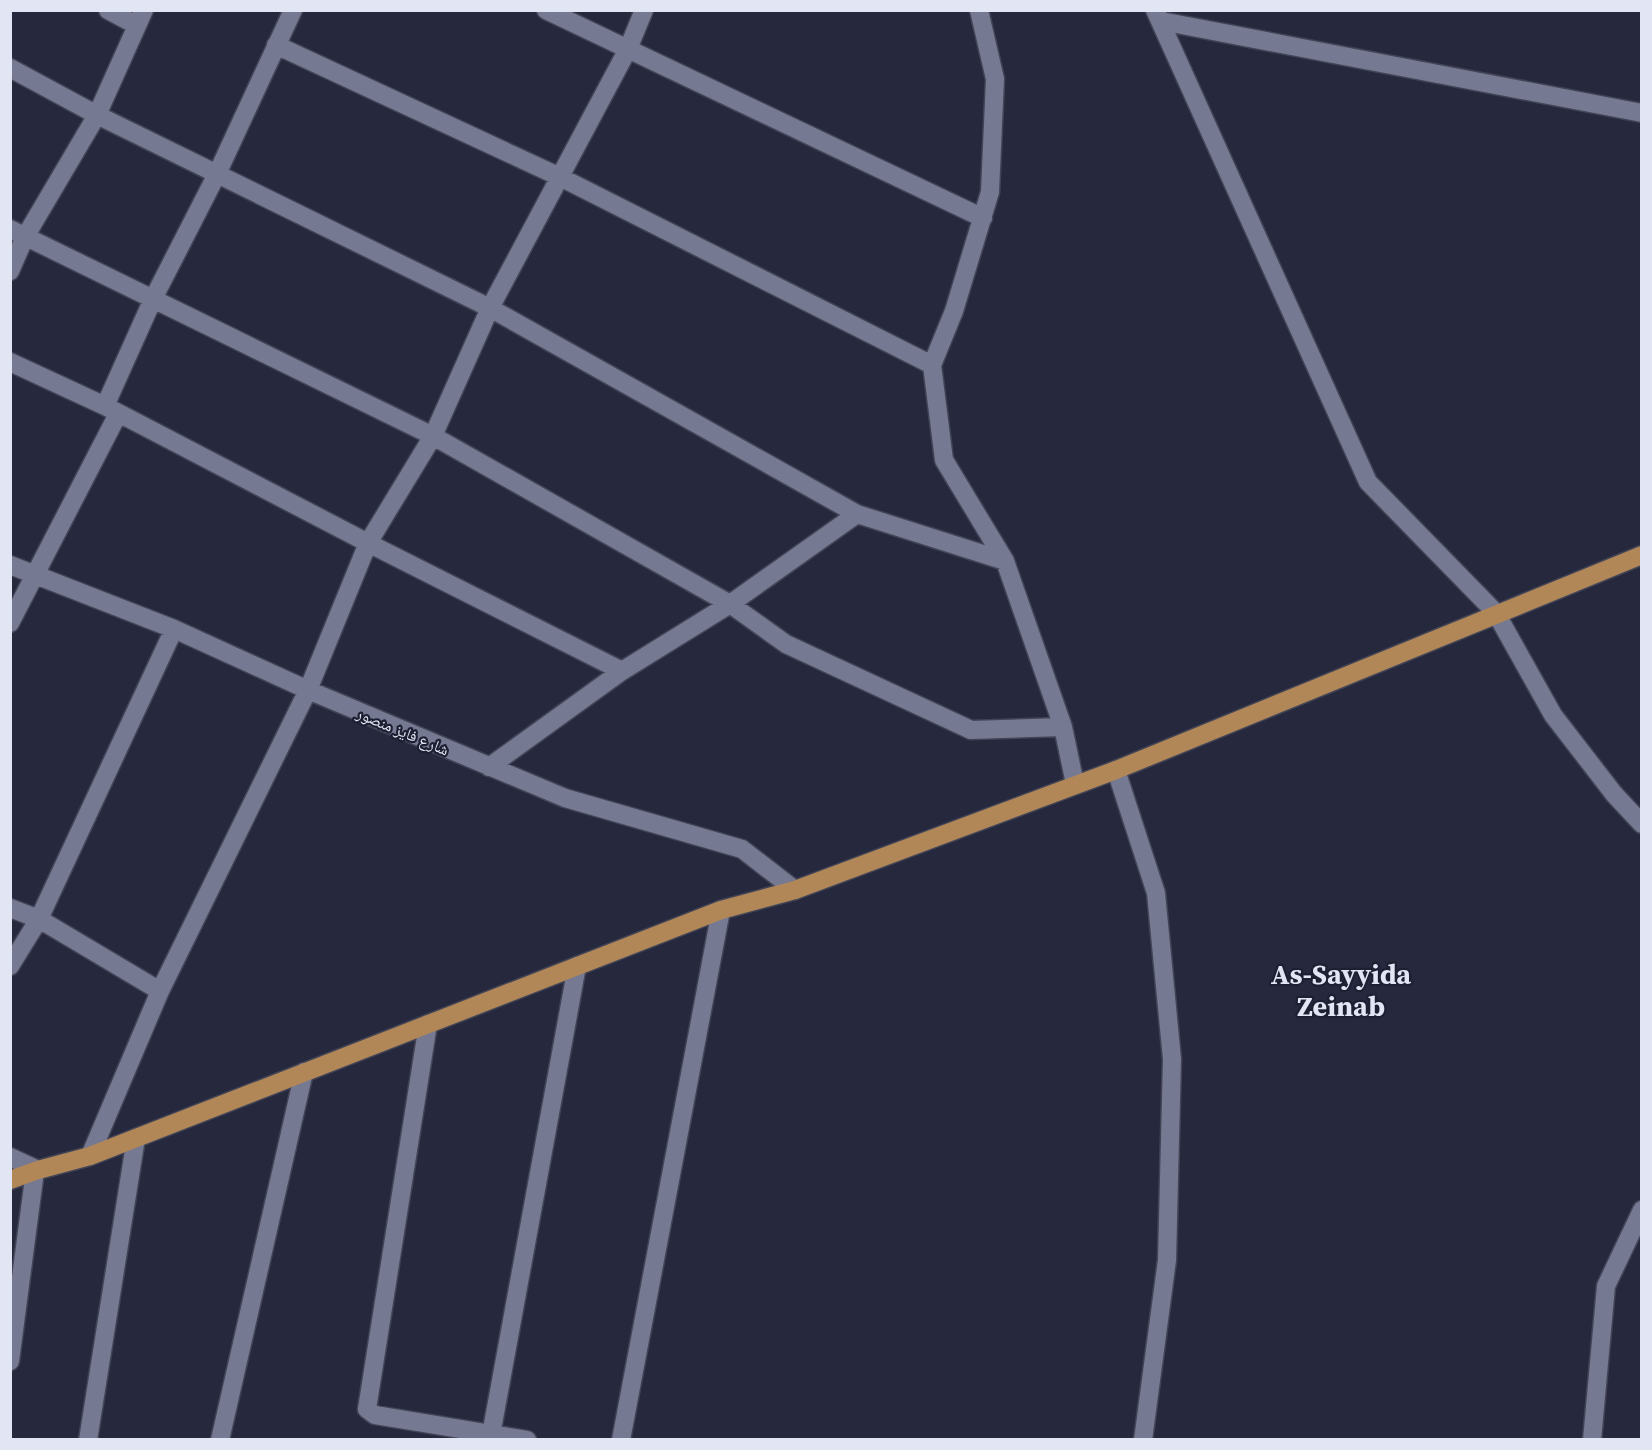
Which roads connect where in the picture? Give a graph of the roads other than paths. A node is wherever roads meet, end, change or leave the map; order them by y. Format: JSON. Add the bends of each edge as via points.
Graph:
{"nodes":[{"id":1,"x":108,"y":10,"type":"edge"},
{"id":2,"x":293,"y":10,"type":"edge"},
{"id":3,"x":546,"y":10,"type":"edge"},
{"id":4,"x":644,"y":10,"type":"edge"},
{"id":5,"x":979,"y":10,"type":"edge"},
{"id":6,"x":1158,"y":16,"type":"edge"},
{"id":7,"x":140,"y":18,"type":"edge"},
{"id":8,"x":276,"y":45,"type":"junction"},
{"id":9,"x":628,"y":48,"type":"junction"},
{"id":10,"x":10,"y":68,"type":"edge"},
{"id":11,"x":1641,"y":113,"type":"edge"},
{"id":12,"x":97,"y":115,"type":"junction"},
{"id":13,"x":217,"y":174,"type":"junction"},
{"id":14,"x":560,"y":177,"type":"junction"},
{"id":15,"x":983,"y":218,"type":"junction"},
{"id":16,"x":18,"y":233,"type":"edge"},
{"id":17,"x":10,"y":271,"type":"edge"},
{"id":18,"x":153,"y":299,"type":"junction"},
{"id":19,"x":490,"y":308,"type":"junction"},
{"id":20,"x":10,"y":362,"type":"edge"},
{"id":21,"x":932,"y":365,"type":"junction"},
{"id":22,"x":112,"y":410,"type":"junction"},
{"id":23,"x":433,"y":436,"type":"junction"},
{"id":24,"x":857,"y":514,"type":"junction"},
{"id":25,"x":368,"y":543,"type":"junction"},
{"id":26,"x":1641,"y":555,"type":"edge"},
{"id":27,"x":1005,"y":561,"type":"junction"},
{"id":28,"x":10,"y":565,"type":"edge"},
{"id":29,"x":36,"y":575,"type":"junction"},
{"id":30,"x":730,"y":604,"type":"junction"},
{"id":31,"x":1496,"y":614,"type":"junction"},
{"id":32,"x":10,"y":623,"type":"edge"},
{"id":33,"x":174,"y":629,"type":"junction"},
{"id":34,"x":622,"y":671,"type":"junction"},
{"id":35,"x":308,"y":690,"type":"junction"},
{"id":36,"x":1064,"y":727,"type":"junction"},
{"id":37,"x":489,"y":767,"type":"junction"},
{"id":38,"x":1116,"y":770,"type":"junction"},
{"id":39,"x":1075,"y":784,"type":"junction"},
{"id":40,"x":1641,"y":824,"type":"edge"},
{"id":41,"x":795,"y":890,"type":"junction"},
{"id":42,"x":10,"y":908,"type":"edge"},
{"id":43,"x":721,"y":910,"type":"junction"},
{"id":44,"x":39,"y":919,"type":"junction"},
{"id":45,"x":10,"y":966,"type":"edge"},
{"id":46,"x":577,"y":966,"type":"junction"},
{"id":47,"x":160,"y":991,"type":"junction"},
{"id":48,"x":428,"y":1024,"type":"junction"},
{"id":49,"x":304,"y":1072,"type":"junction"},
{"id":50,"x":136,"y":1138,"type":"junction"},
{"id":51,"x":90,"y":1156,"type":"junction"},
{"id":52,"x":10,"y":1157,"type":"edge"},
{"id":53,"x":36,"y":1171,"type":"junction"},
{"id":54,"x":10,"y":1180,"type":"edge"},
{"id":55,"x":1641,"y":1210,"type":"edge"},
{"id":56,"x":10,"y":1361,"type":"edge"},
{"id":57,"x":492,"y":1435,"type":"junction"},
{"id":58,"x":88,"y":1440,"type":"edge"},
{"id":59,"x":220,"y":1440,"type":"edge"},
{"id":60,"x":527,"y":1440,"type":"edge"},
{"id":61,"x":621,"y":1440,"type":"edge"},
{"id":62,"x":1143,"y":1440,"type":"edge"},
{"id":63,"x":1592,"y":1440,"type":"edge"}],
"edges":[{"from":1,"to":7,"type":"street"},
{"from":2,"to":8,"type":"street"},
{"from":3,"to":9,"type":"street"},
{"from":4,"to":9,"type":"street"},
{"from":5,"to":15,"type":"street","via":[[995,79],[990,192]]},
{"from":6,"to":11,"type":"street"},
{"from":6,"to":31,"type":"street","via":[[1368,482]]},
{"from":7,"to":12,"type":"street"},
{"from":8,"to":13,"type":"street"},
{"from":8,"to":14,"type":"street"},
{"from":9,"to":14,"type":"street"},
{"from":9,"to":15,"type":"street"},
{"from":10,"to":12,"type":"street"},
{"from":12,"to":13,"type":"street"},
{"from":12,"to":16,"type":"street"},
{"from":13,"to":18,"type":"street"},
{"from":13,"to":19,"type":"street"},
{"from":14,"to":19,"type":"street"},
{"from":14,"to":21,"type":"street"},
{"from":15,"to":21,"type":"street","via":[[954,311]]},
{"from":16,"to":17,"type":"street"},
{"from":16,"to":18,"type":"street"},
{"from":18,"to":22,"type":"street"},
{"from":18,"to":23,"type":"street"},
{"from":19,"to":23,"type":"street"},
{"from":19,"to":24,"type":"street"},
{"from":20,"to":22,"type":"street"},
{"from":21,"to":27,"type":"street","via":[[945,460]]},
{"from":22,"to":25,"type":"street"},
{"from":22,"to":29,"type":"street"},
{"from":23,"to":25,"type":"street"},
{"from":23,"to":30,"type":"street"},
{"from":24,"to":27,"type":"street"},
{"from":24,"to":30,"type":"street"},
{"from":25,"to":34,"type":"street"},
{"from":25,"to":35,"type":"street"},
{"from":26,"to":31,"type":"main road"},
{"from":27,"to":36,"type":"street"},
{"from":28,"to":29,"type":"street","name":"شارع فايز منصور"},
{"from":29,"to":32,"type":"street"},
{"from":29,"to":33,"type":"street","name":"شارع فايز منصور"},
{"from":30,"to":34,"type":"street"},
{"from":30,"to":36,"type":"street","via":[[786,644],[971,730]]},
{"from":31,"to":38,"type":"main road"},
{"from":31,"to":40,"type":"street","via":[[1553,715]]},
{"from":33,"to":35,"type":"street","name":"شارع فايز منصور"},
{"from":33,"to":44,"type":"street"},
{"from":34,"to":37,"type":"street"},
{"from":35,"to":37,"type":"street","name":"شارع فايز منصور"},
{"from":35,"to":47,"type":"street"},
{"from":36,"to":39,"type":"street"},
{"from":37,"to":41,"type":"street","name":"شارع فايز منصور","via":[[564,798],[742,849]]},
{"from":38,"to":39,"type":"main road"},
{"from":38,"to":62,"type":"street","via":[[1156,893],[1172,1059],[1167,1260]]},
{"from":39,"to":41,"type":"main road"},
{"from":41,"to":43,"type":"main road"},
{"from":42,"to":44,"type":"street"},
{"from":43,"to":46,"type":"main road"},
{"from":43,"to":61,"type":"street"},
{"from":44,"to":45,"type":"street"},
{"from":44,"to":47,"type":"street"},
{"from":46,"to":48,"type":"main road"},
{"from":46,"to":57,"type":"street"},
{"from":47,"to":51,"type":"street"},
{"from":48,"to":49,"type":"main road"},
{"from":48,"to":57,"type":"street","via":[[367,1409],[375,1415]]},
{"from":49,"to":50,"type":"main road"},
{"from":49,"to":59,"type":"street"},
{"from":50,"to":51,"type":"main road"},
{"from":50,"to":58,"type":"street"},
{"from":51,"to":53,"type":"main road"},
{"from":52,"to":53,"type":"street"},
{"from":53,"to":54,"type":"main road"},
{"from":53,"to":56,"type":"street"},
{"from":55,"to":63,"type":"street","via":[[1606,1286]]},
{"from":57,"to":60,"type":"street"}]}
